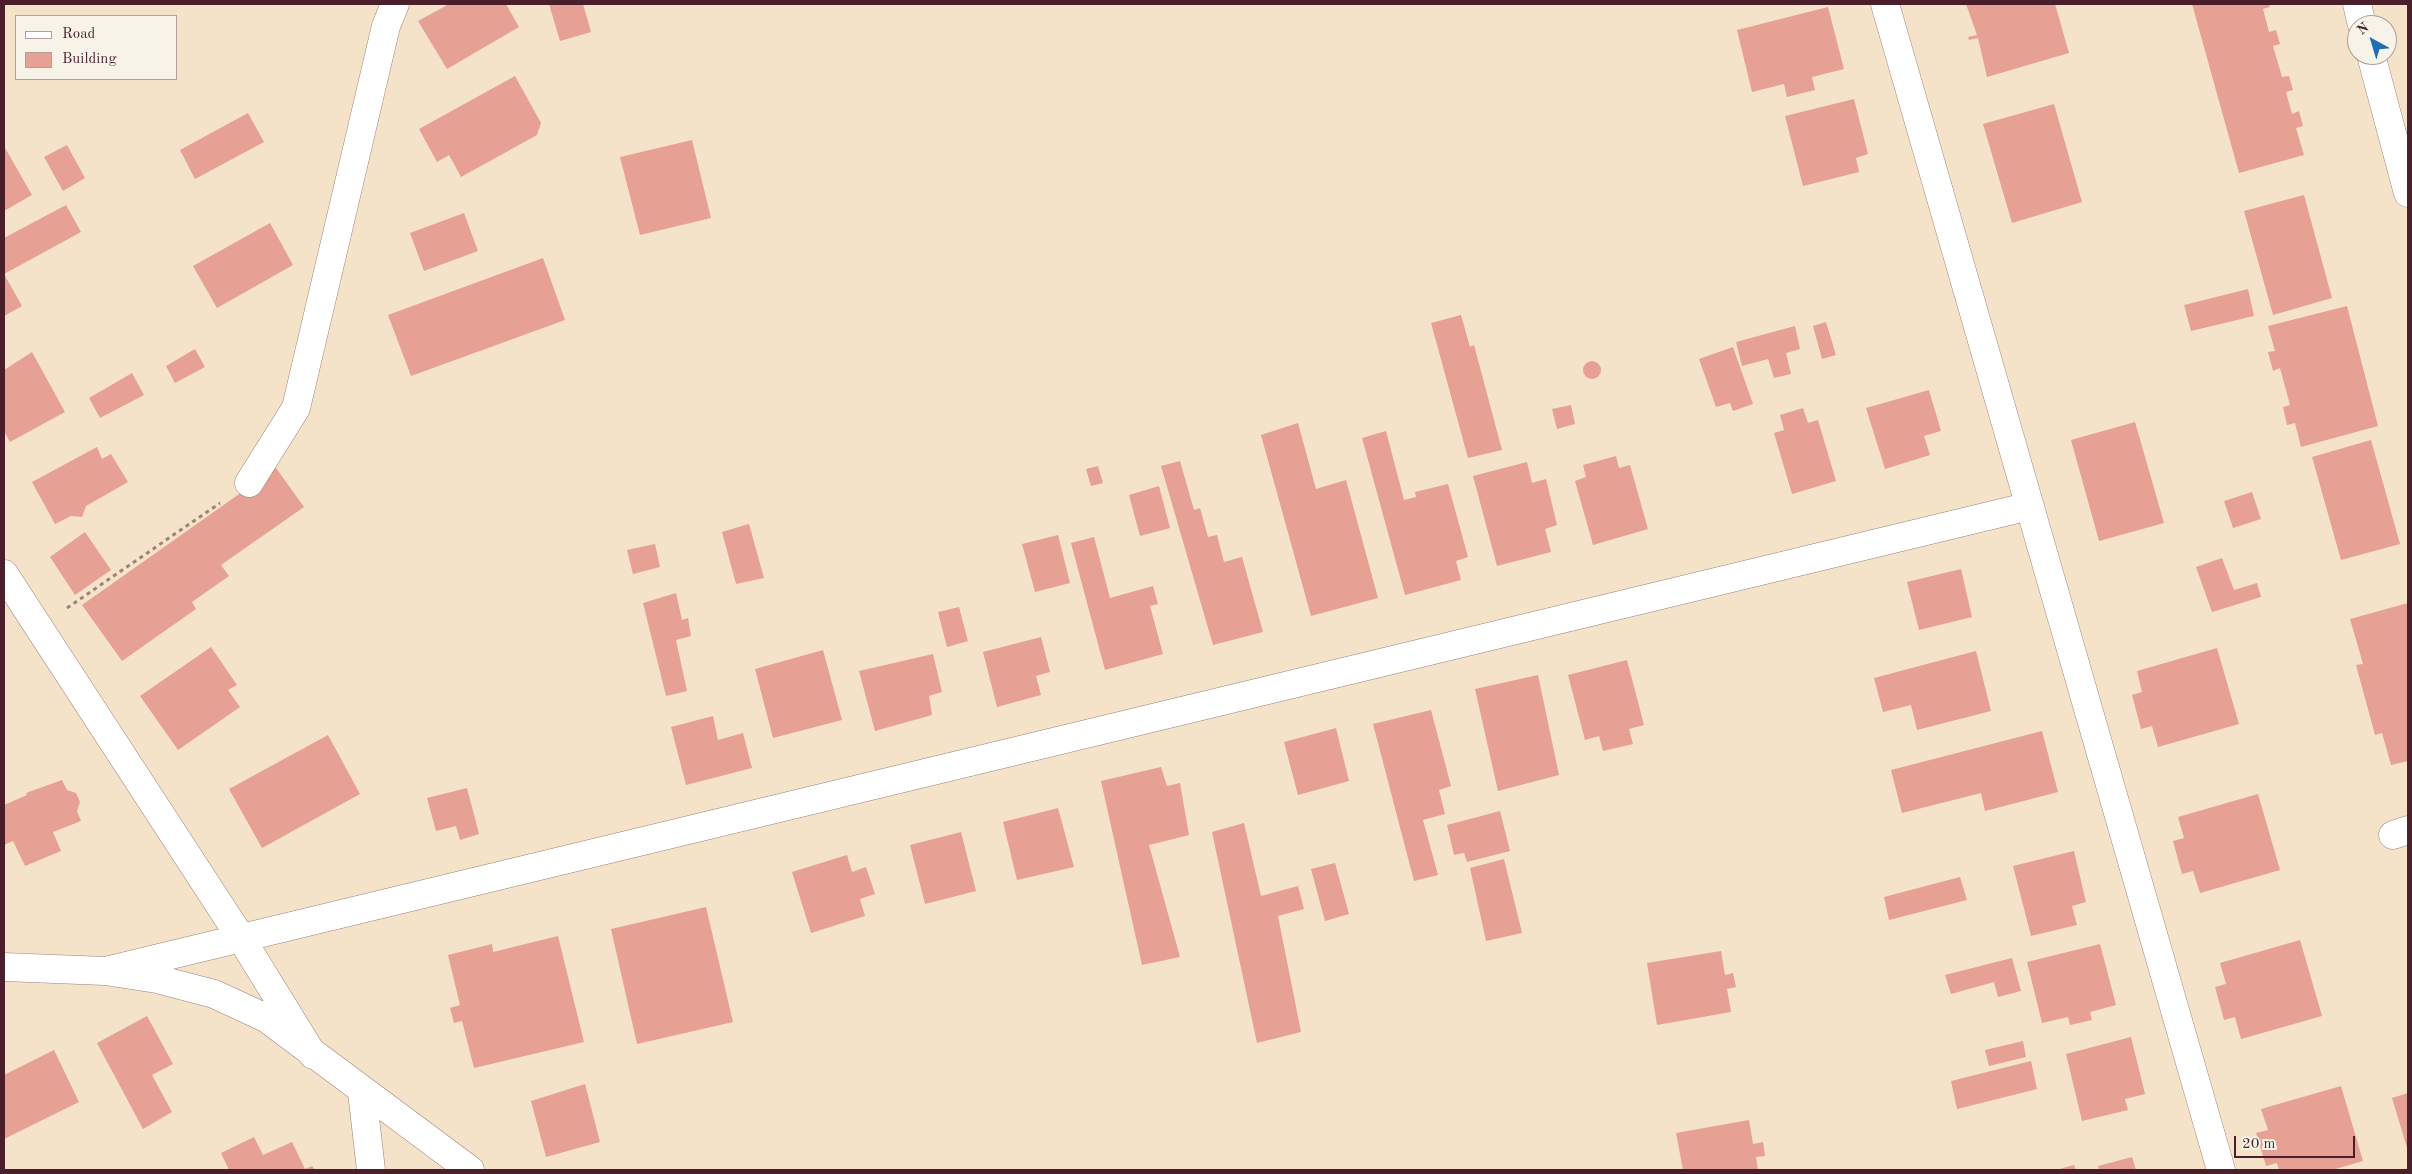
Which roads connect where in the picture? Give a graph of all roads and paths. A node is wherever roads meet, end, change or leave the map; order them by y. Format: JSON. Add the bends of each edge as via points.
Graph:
{"nodes":[{"id":1,"x":395,"y":4,"type":"edge"},
{"id":2,"x":1885,"y":4,"type":"edge"},
{"id":3,"x":2374,"y":65,"type":"edge"},
{"id":4,"x":2408,"y":193,"type":"edge"},
{"id":5,"x":250,"y":483,"type":"joint"},
{"id":6,"x":2030,"y":506,"type":"junction"},
{"id":7,"x":4,"y":574,"type":"edge"},
{"id":8,"x":38,"y":628,"type":"junction"},
{"id":9,"x":241,"y":938,"type":"junction"},
{"id":10,"x":4,"y":967,"type":"edge"},
{"id":11,"x":105,"y":971,"type":"junction"},
{"id":12,"x":313,"y":1055,"type":"junction"},
{"id":13,"x":362,"y":1092,"type":"junction"},
{"id":14,"x":371,"y":1170,"type":"edge"},
{"id":15,"x":470,"y":1170,"type":"edge"},
{"id":16,"x":2221,"y":1170,"type":"edge"}],
"edges":[{"from":1,"to":5,"type":"street","via":[[386,26],[296,408]]},
{"from":2,"to":6,"type":"street"},
{"from":3,"to":4,"type":"street"},
{"from":5,"to":8,"type":"path"},
{"from":6,"to":9,"type":"street"},
{"from":6,"to":16,"type":"street"},
{"from":7,"to":8,"type":"street"},
{"from":8,"to":9,"type":"street"},
{"from":9,"to":11,"type":"street"},
{"from":9,"to":12,"type":"street"},
{"from":10,"to":11,"type":"street"},
{"from":11,"to":12,"type":"street","via":[[158,979],[214,994],[266,1018]]},
{"from":12,"to":13,"type":"street"},
{"from":13,"to":14,"type":"street"},
{"from":13,"to":15,"type":"street"}]}
